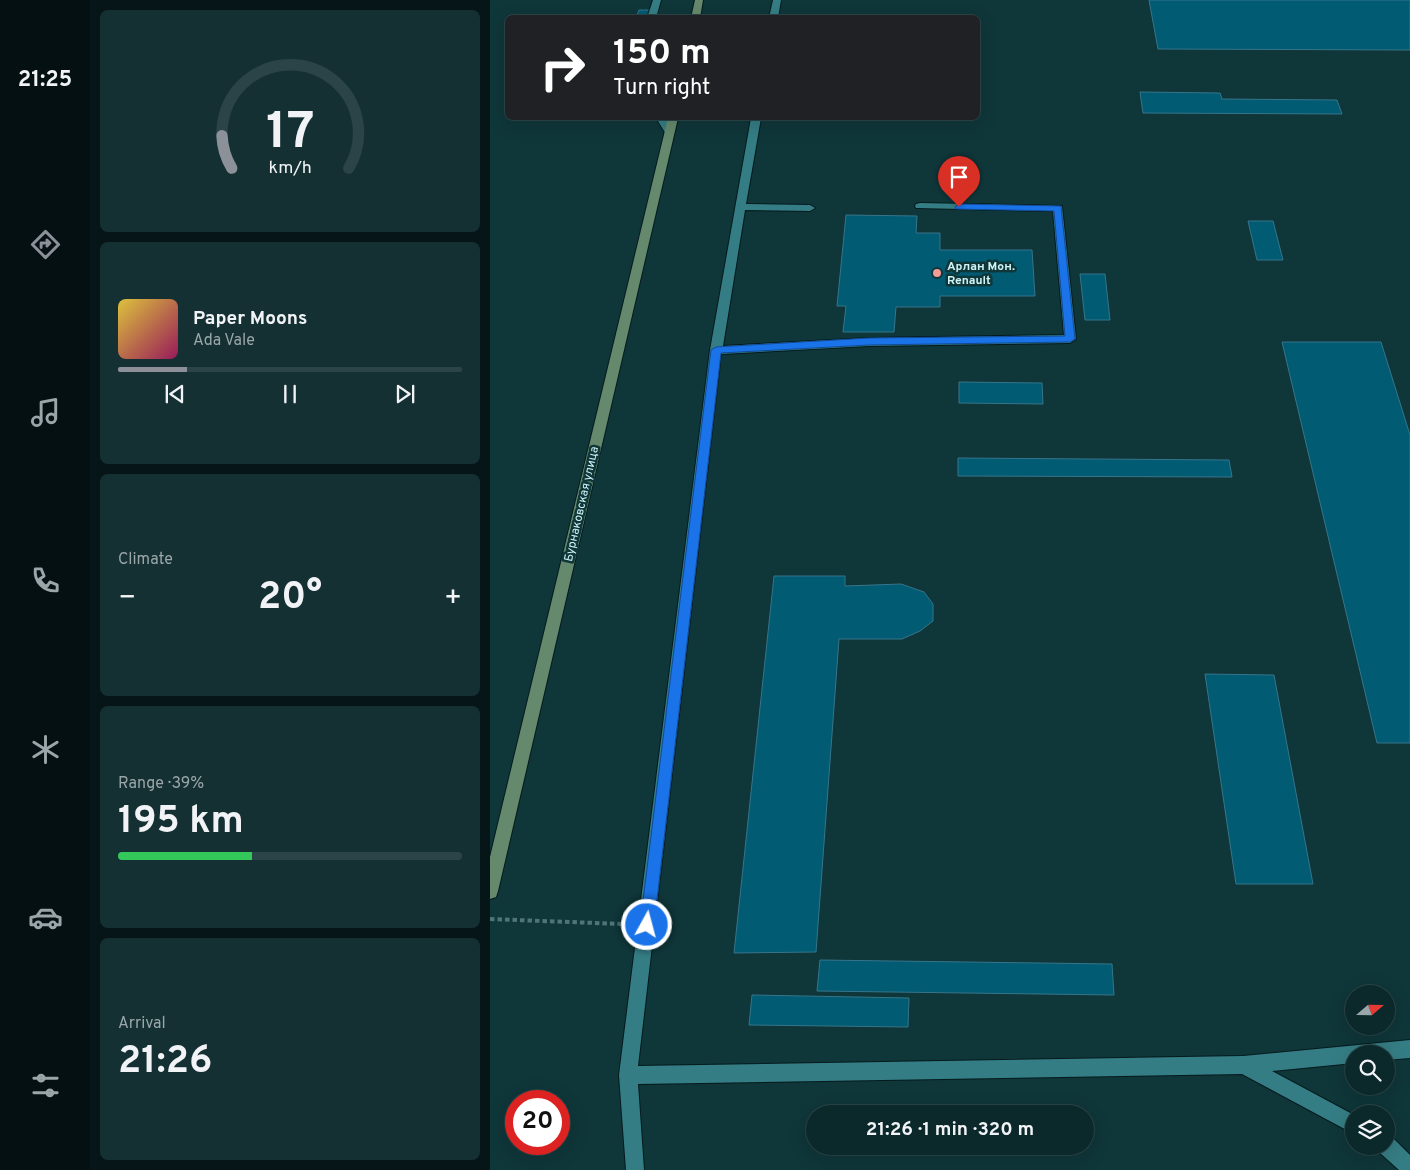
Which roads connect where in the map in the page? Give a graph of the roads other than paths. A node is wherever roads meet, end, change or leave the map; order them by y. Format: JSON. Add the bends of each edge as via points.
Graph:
{"nodes":[{"id":1,"x":657,"y":0,"type":"edge"},
{"id":2,"x":699,"y":0,"type":"edge"},
{"id":3,"x":776,"y":0,"type":"edge"},
{"id":4,"x":652,"y":15,"type":"edge"},
{"id":5,"x":696,"y":15,"type":"edge"},
{"id":6,"x":774,"y":15,"type":"edge"},
{"id":7,"x":662,"y":120,"type":"edge"},
{"id":8,"x":672,"y":120,"type":"edge"},
{"id":9,"x":756,"y":120,"type":"edge"},
{"id":10,"x":669,"y":132,"type":"junction"},
{"id":11,"x":920,"y":206,"type":"dead end"},
{"id":12,"x":741,"y":208,"type":"junction"},
{"id":13,"x":810,"y":208,"type":"dead end"},
{"id":14,"x":716,"y":350,"type":"junction"},
{"id":15,"x":490,"y":891,"type":"edge"},
{"id":16,"x":1410,"y":1049,"type":"edge"},
{"id":17,"x":1395,"y":1051,"type":"edge"},
{"id":18,"x":1345,"y":1055,"type":"edge"},
{"id":19,"x":1243,"y":1065,"type":"junction"},
{"id":20,"x":628,"y":1075,"type":"junction"},
{"id":21,"x":1345,"y":1120,"type":"edge"},
{"id":22,"x":1395,"y":1153,"type":"edge"},
{"id":23,"x":1410,"y":1168,"type":"edge"},
{"id":24,"x":635,"y":1170,"type":"edge"}],
"edges":[{"from":1,"to":4,"type":"lane"},
{"from":2,"to":5,"type":"main road"},
{"from":3,"to":6,"type":"lane"},
{"from":7,"to":10,"type":"lane"},
{"from":8,"to":10,"type":"main road","name":"Бурнаковская улица"},
{"from":9,"to":12,"type":"lane"},
{"from":10,"to":15,"type":"main road","name":"Бурнаковская улица"},
{"from":11,"to":14,"type":"lane","via":[[1058,208],[1070,339],[869,342]]},
{"from":12,"to":13,"type":"lane"},
{"from":12,"to":14,"type":"lane"},
{"from":14,"to":20,"type":"lane"},
{"from":16,"to":17,"type":"lane"},
{"from":18,"to":19,"type":"lane"},
{"from":19,"to":20,"type":"lane"},
{"from":19,"to":21,"type":"lane"},
{"from":20,"to":24,"type":"lane"},
{"from":22,"to":23,"type":"lane"}]}
